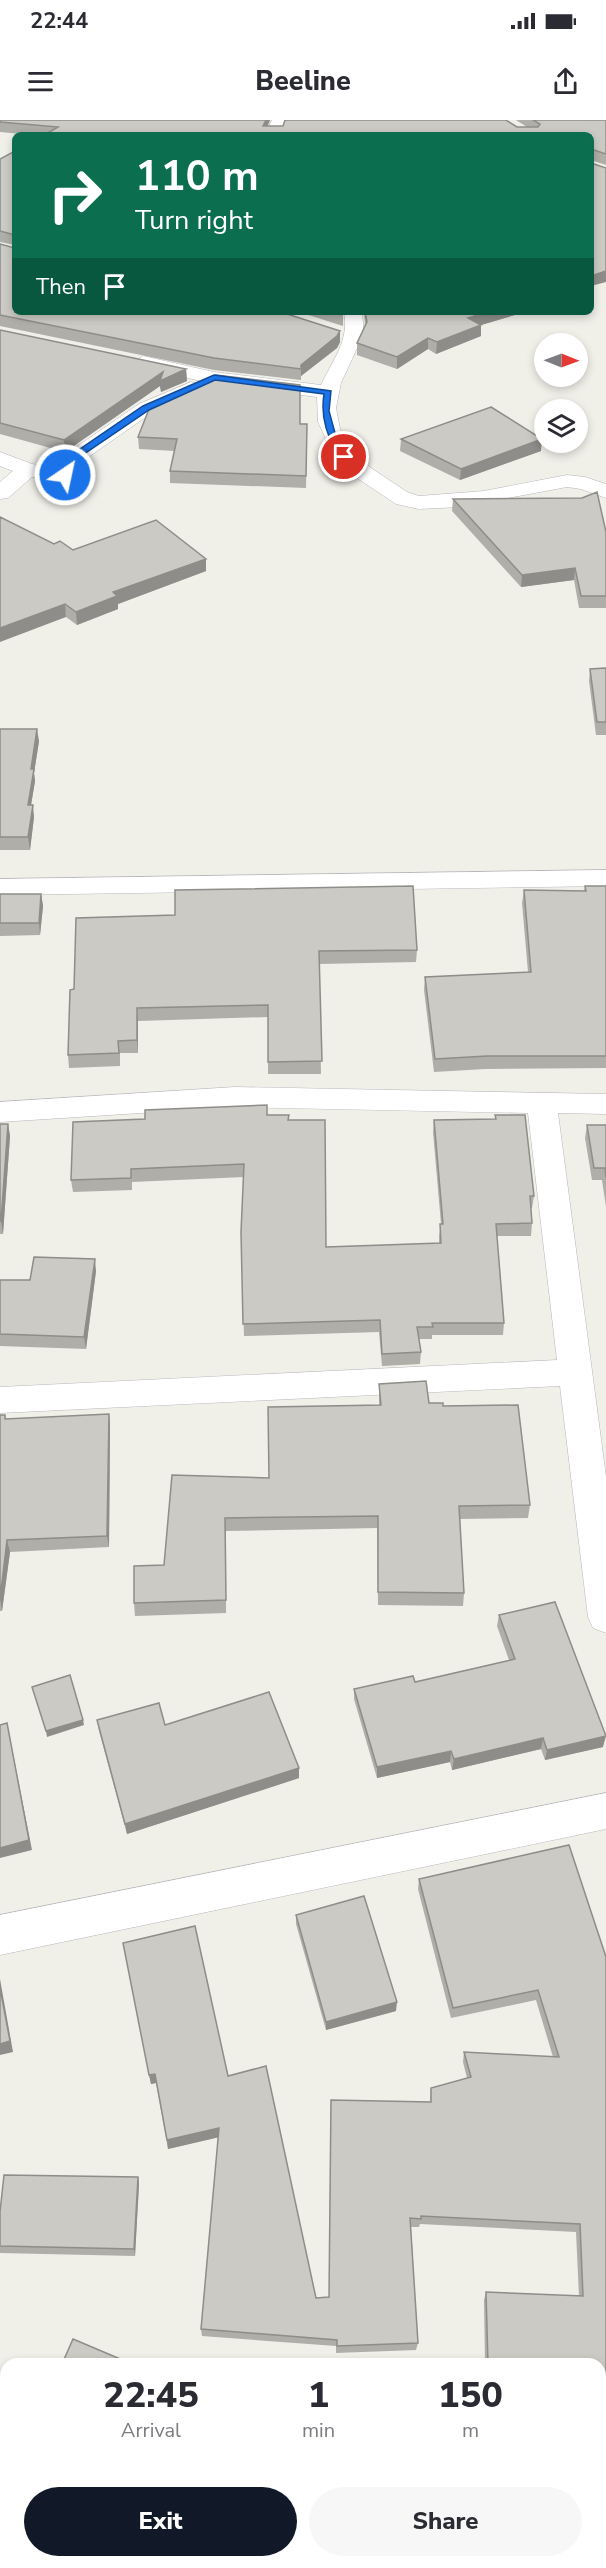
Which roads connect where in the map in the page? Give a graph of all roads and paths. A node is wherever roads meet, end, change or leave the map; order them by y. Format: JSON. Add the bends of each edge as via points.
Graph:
{"nodes":[{"id":1,"x":354,"y":315,"type":"edge"},
{"id":2,"x":333,"y":332,"type":"edge"},
{"id":3,"x":353,"y":338,"type":"junction"},
{"id":4,"x":123,"y":358,"type":"edge"},
{"id":5,"x":214,"y":378,"type":"junction"},
{"id":6,"x":328,"y":392,"type":"junction"},
{"id":7,"x":0,"y":458,"type":"edge"},
{"id":8,"x":27,"y":470,"type":"junction"},
{"id":9,"x":606,"y":492,"type":"edge"},
{"id":10,"x":0,"y":493,"type":"edge"},
{"id":11,"x":606,"y":878,"type":"edge"},
{"id":12,"x":0,"y":887,"type":"edge"},
{"id":13,"x":542,"y":1104,"type":"junction"},
{"id":14,"x":606,"y":1104,"type":"edge"},
{"id":15,"x":0,"y":1112,"type":"edge"},
{"id":16,"x":574,"y":1372,"type":"junction"},
{"id":17,"x":0,"y":1400,"type":"edge"},
{"id":18,"x":606,"y":1617,"type":"edge"},
{"id":19,"x":606,"y":1811,"type":"edge"},
{"id":20,"x":0,"y":1935,"type":"edge"}],
"edges":[{"from":1,"to":3,"type":"street"},
{"from":2,"to":3,"type":"street"},
{"from":3,"to":6,"type":"street"},
{"from":4,"to":5,"type":"street"},
{"from":5,"to":6,"type":"street"},
{"from":5,"to":8,"type":"street","via":[[146,408],[67,462],[65,475]]},
{"from":6,"to":9,"type":"street","via":[[325,411],[330,433],[344,457],[405,499],[452,501],[567,481]]},
{"from":7,"to":8,"type":"street"},
{"from":8,"to":10,"type":"street"},
{"from":11,"to":12,"type":"street"},
{"from":13,"to":14,"type":"street"},
{"from":13,"to":15,"type":"street","via":[[235,1097]]},
{"from":13,"to":16,"type":"street"},
{"from":16,"to":17,"type":"street"},
{"from":16,"to":18,"type":"street"},
{"from":19,"to":20,"type":"street"}]}
